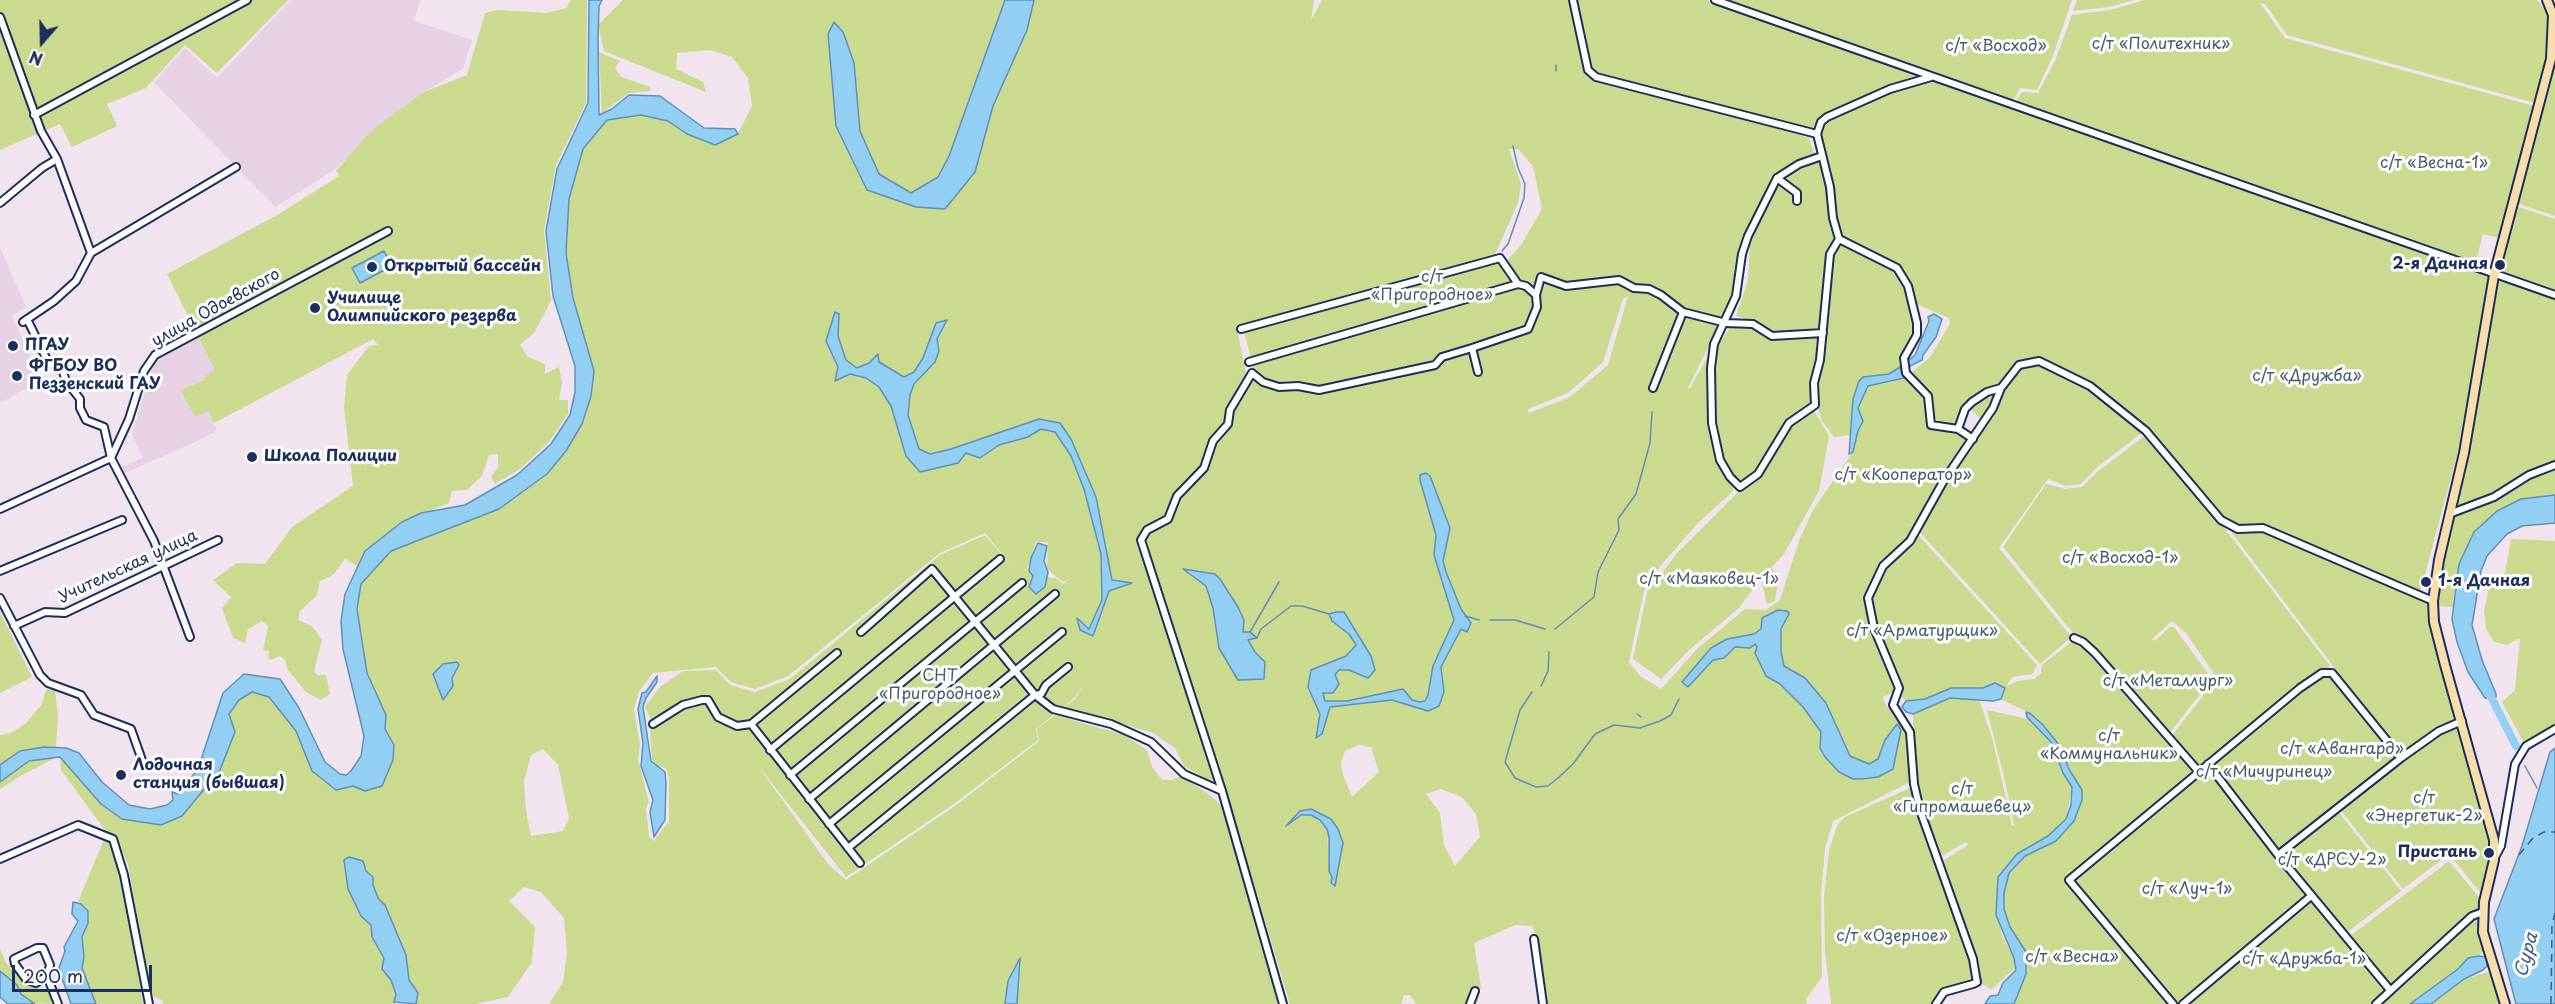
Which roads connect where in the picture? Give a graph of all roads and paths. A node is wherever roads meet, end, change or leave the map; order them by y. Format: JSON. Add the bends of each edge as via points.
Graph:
{"nodes":[{"id":1,"x":247,"y":0,"type":"edge"},
{"id":2,"x":1573,"y":0,"type":"edge"},
{"id":3,"x":1715,"y":0,"type":"edge"},
{"id":4,"x":2546,"y":2,"type":"edge"},
{"id":5,"x":2554,"y":15,"type":"edge"},
{"id":6,"x":0,"y":18,"type":"edge"},
{"id":7,"x":1931,"y":77,"type":"junction"},
{"id":8,"x":34,"y":115,"type":"junction"},
{"id":9,"x":1817,"y":134,"type":"junction"},
{"id":10,"x":1822,"y":156,"type":"junction"},
{"id":11,"x":57,"y":159,"type":"junction"},
{"id":12,"x":236,"y":167,"type":"dead end"},
{"id":13,"x":1777,"y":178,"type":"junction"},
{"id":14,"x":1797,"y":201,"type":"dead end"},
{"id":15,"x":0,"y":203,"type":"edge"},
{"id":16,"x":388,"y":231,"type":"dead end"},
{"id":17,"x":1839,"y":240,"type":"junction"},
{"id":18,"x":91,"y":253,"type":"junction"},
{"id":19,"x":2494,"y":275,"type":"junction"},
{"id":20,"x":1518,"y":284,"type":"junction"},
{"id":21,"x":1536,"y":295,"type":"junction"},
{"id":22,"x":2555,"y":295,"type":"edge"},
{"id":23,"x":1683,"y":312,"type":"junction"},
{"id":24,"x":1726,"y":323,"type":"junction"},
{"id":25,"x":1241,"y":329,"type":"dead end"},
{"id":26,"x":1823,"y":333,"type":"junction"},
{"id":27,"x":1472,"y":348,"type":"junction"},
{"id":28,"x":1249,"y":362,"type":"dead end"},
{"id":29,"x":1478,"y":372,"type":"dead end"},
{"id":30,"x":1653,"y":388,"type":"dead end"},
{"id":31,"x":2001,"y":388,"type":"junction"},
{"id":32,"x":1958,"y":429,"type":"junction"},
{"id":33,"x":1973,"y":439,"type":"junction"},
{"id":34,"x":111,"y":458,"type":"junction"},
{"id":35,"x":2555,"y":465,"type":"edge"},
{"id":36,"x":0,"y":509,"type":"edge"},
{"id":37,"x":2449,"y":514,"type":"junction"},
{"id":38,"x":122,"y":520,"type":"dead end"},
{"id":39,"x":218,"y":540,"type":"dead end"},
{"id":40,"x":1000,"y":559,"type":"dead end"},
{"id":41,"x":163,"y":566,"type":"junction"},
{"id":42,"x":0,"y":571,"type":"edge"},
{"id":43,"x":1022,"y":583,"type":"dead end"},
{"id":44,"x":1054,"y":594,"type":"dead end"},
{"id":45,"x":0,"y":598,"type":"edge"},
{"id":46,"x":954,"y":598,"type":"junction"},
{"id":47,"x":2433,"y":601,"type":"junction"},
{"id":48,"x":974,"y":623,"type":"junction"},
{"id":49,"x":14,"y":626,"type":"junction"},
{"id":50,"x":861,"y":632,"type":"dead end"},
{"id":51,"x":1062,"y":632,"type":"dead end"},
{"id":52,"x":190,"y":636,"type":"dead end"},
{"id":53,"x":2074,"y":638,"type":"dead end"},
{"id":54,"x":995,"y":646,"type":"junction"},
{"id":55,"x":837,"y":653,"type":"dead end"},
{"id":56,"x":1068,"y":667,"type":"dead end"},
{"id":57,"x":1014,"y":670,"type":"junction"},
{"id":58,"x":1035,"y":695,"type":"junction"},
{"id":59,"x":2462,"y":721,"type":"junction"},
{"id":60,"x":653,"y":724,"type":"dead end"},
{"id":61,"x":751,"y":724,"type":"junction"},
{"id":62,"x":2555,"y":729,"type":"edge"},
{"id":63,"x":770,"y":750,"type":"junction"},
{"id":64,"x":2401,"y":758,"type":"junction"},
{"id":65,"x":143,"y":763,"type":"dead end"},
{"id":66,"x":2208,"y":764,"type":"junction"},
{"id":67,"x":2199,"y":772,"type":"junction"},
{"id":68,"x":790,"y":775,"type":"junction"},
{"id":69,"x":1222,"y":791,"type":"junction"},
{"id":70,"x":809,"y":799,"type":"junction"},
{"id":71,"x":829,"y":824,"type":"junction"},
{"id":72,"x":848,"y":849,"type":"junction"},
{"id":73,"x":2278,"y":855,"type":"junction"},
{"id":74,"x":0,"y":859,"type":"edge"},
{"id":75,"x":2494,"y":860,"type":"junction"},
{"id":76,"x":860,"y":863,"type":"dead end"},
{"id":77,"x":2311,"y":896,"type":"junction"},
{"id":78,"x":2483,"y":912,"type":"junction"},
{"id":79,"x":1534,"y":939,"type":"dead end"},
{"id":80,"x":47,"y":976,"type":"junction"},
{"id":81,"x":2390,"y":990,"type":"junction"},
{"id":82,"x":1475,"y":991,"type":"dead end"},
{"id":83,"x":58,"y":1004,"type":"edge"},
{"id":84,"x":149,"y":1004,"type":"edge"},
{"id":85,"x":1283,"y":1004,"type":"edge"},
{"id":86,"x":1470,"y":1004,"type":"edge"},
{"id":87,"x":1543,"y":1004,"type":"edge"},
{"id":88,"x":1936,"y":1004,"type":"edge"},
{"id":89,"x":2173,"y":1004,"type":"edge"},
{"id":90,"x":2183,"y":1004,"type":"edge"},
{"id":91,"x":2376,"y":1004,"type":"edge"},
{"id":92,"x":2505,"y":1004,"type":"edge"}],
"edges":[{"from":1,"to":8,"type":"street"},
{"from":2,"to":9,"type":"street","via":[[1588,70],[1596,76]]},
{"from":3,"to":7,"type":"street"},
{"from":4,"to":5,"type":"main road"},
{"from":5,"to":19,"type":"main road","via":[[2551,59]]},
{"from":6,"to":8,"type":"street"},
{"from":7,"to":9,"type":"street","via":[[1890,89],[1827,117]]},
{"from":7,"to":19,"type":"street"},
{"from":8,"to":11,"type":"street"},
{"from":9,"to":10,"type":"street"},
{"from":10,"to":13,"type":"street"},
{"from":10,"to":17,"type":"street"},
{"from":11,"to":15,"type":"street"},
{"from":11,"to":18,"type":"street"},
{"from":12,"to":18,"type":"street"},
{"from":13,"to":14,"type":"street","via":[[1797,193]]},
{"from":13,"to":24,"type":"street","via":[[1748,236],[1736,296]]},
{"from":16,"to":34,"type":"street","name":"улица Одоевского","via":[[155,355],[144,372]]},
{"from":17,"to":26,"type":"street","via":[[1830,254]]},
{"from":17,"to":32,"type":"street","via":[[1896,268],[1908,286],[1917,335],[1904,358],[1906,373],[1928,396],[1931,425]]},
{"from":18,"to":34,"type":"street","via":[[76,281],[25,320],[48,362],[62,369],[80,399],[86,420],[104,427]]},
{"from":19,"to":22,"type":"street"},
{"from":19,"to":37,"type":"main road","via":[[2464,453]]},
{"from":20,"to":21,"type":"street"},
{"from":20,"to":25,"type":"street","via":[[1500,258]]},
{"from":20,"to":28,"type":"street"},
{"from":21,"to":23,"type":"street","via":[[1541,277],[1566,286],[1619,280],[1661,295]]},
{"from":21,"to":27,"type":"street","via":[[1538,307],[1528,329]]},
{"from":23,"to":24,"type":"street"},
{"from":23,"to":30,"type":"street"},
{"from":24,"to":26,"type":"street","via":[[1753,324],[1772,336]]},
{"from":24,"to":26,"type":"street","via":[[1714,344],[1712,423],[1720,460],[1740,487],[1758,474],[1789,423],[1815,405]]},
{"from":27,"to":29,"type":"street"},
{"from":27,"to":69,"type":"street","via":[[1442,357],[1435,365],[1319,390],[1279,387],[1252,373],[1230,410],[1228,424],[1213,441],[1204,468],[1177,496],[1168,519],[1147,530],[1141,540]]},
{"from":31,"to":32,"type":"street","via":[[1972,402]]},
{"from":31,"to":33,"type":"street"},
{"from":31,"to":47,"type":"street","via":[[2019,365],[2039,361],[2065,372],[2090,386],[2146,431],[2221,520],[2238,529],[2263,528]]},
{"from":32,"to":33,"type":"street"},
{"from":33,"to":88,"type":"street","via":[[1910,541],[1883,566],[1868,598],[1874,628],[1899,688],[1893,705],[1910,732],[1920,810],[1973,959],[1977,982],[1944,992]]},
{"from":34,"to":36,"type":"street"},
{"from":34,"to":41,"type":"street"},
{"from":35,"to":37,"type":"street","via":[[2529,475],[2494,497]]},
{"from":37,"to":47,"type":"main road"},
{"from":38,"to":42,"type":"street"},
{"from":39,"to":41,"type":"street","name":"Учительская улица"},
{"from":40,"to":46,"type":"street"},
{"from":41,"to":49,"type":"street","name":"Учительская улица","via":[[65,613],[45,612]]},
{"from":41,"to":52,"type":"street"},
{"from":43,"to":48,"type":"street"},
{"from":44,"to":54,"type":"street"},
{"from":45,"to":49,"type":"street"},
{"from":46,"to":48,"type":"street"},
{"from":46,"to":50,"type":"street","via":[[932,569]]},
{"from":46,"to":63,"type":"street"},
{"from":47,"to":59,"type":"main road","via":[[2434,622]]},
{"from":48,"to":54,"type":"street"},
{"from":48,"to":68,"type":"street"},
{"from":49,"to":65,"type":"street","via":[[40,675],[48,683],[81,695],[94,715],[131,729]]},
{"from":51,"to":57,"type":"street"},
{"from":53,"to":67,"type":"street","via":[[2084,642]]},
{"from":54,"to":57,"type":"street"},
{"from":54,"to":70,"type":"street"},
{"from":55,"to":61,"type":"street"},
{"from":56,"to":58,"type":"street","via":[[1041,694]]},
{"from":57,"to":58,"type":"street"},
{"from":57,"to":71,"type":"street"},
{"from":58,"to":69,"type":"street","via":[[1053,709],[1111,724],[1151,742],[1184,774]]},
{"from":58,"to":72,"type":"street"},
{"from":59,"to":64,"type":"street","via":[[2439,731]]},
{"from":59,"to":75,"type":"main road","via":[[2494,840]]},
{"from":60,"to":61,"type":"street","via":[[683,705],[708,700],[718,717],[737,726]]},
{"from":61,"to":63,"type":"street"},
{"from":62,"to":75,"type":"street","via":[[2526,746],[2515,764],[2501,846]]},
{"from":63,"to":68,"type":"street"},
{"from":64,"to":66,"type":"street","via":[[2332,673],[2322,673]]},
{"from":64,"to":73,"type":"street"},
{"from":66,"to":67,"type":"street"},
{"from":66,"to":73,"type":"street"},
{"from":67,"to":89,"type":"street","via":[[2069,880]]},
{"from":68,"to":70,"type":"street"},
{"from":69,"to":85,"type":"street"},
{"from":70,"to":71,"type":"street"},
{"from":71,"to":72,"type":"street"},
{"from":72,"to":76,"type":"street"},
{"from":73,"to":77,"type":"street"},
{"from":74,"to":84,"type":"street","via":[[78,825],[112,838],[124,875]]},
{"from":75,"to":78,"type":"main road"},
{"from":77,"to":81,"type":"street"},
{"from":77,"to":90,"type":"street"},
{"from":78,"to":81,"type":"street","via":[[2472,916]]},
{"from":78,"to":92,"type":"main road","via":[[2487,949]]},
{"from":79,"to":87,"type":"street"},
{"from":80,"to":80,"type":"street","via":[[50,965],[43,948],[14,958],[26,979],[36,983]]},
{"from":80,"to":83,"type":"street"},
{"from":81,"to":91,"type":"street"},
{"from":82,"to":86,"type":"street"}]}
